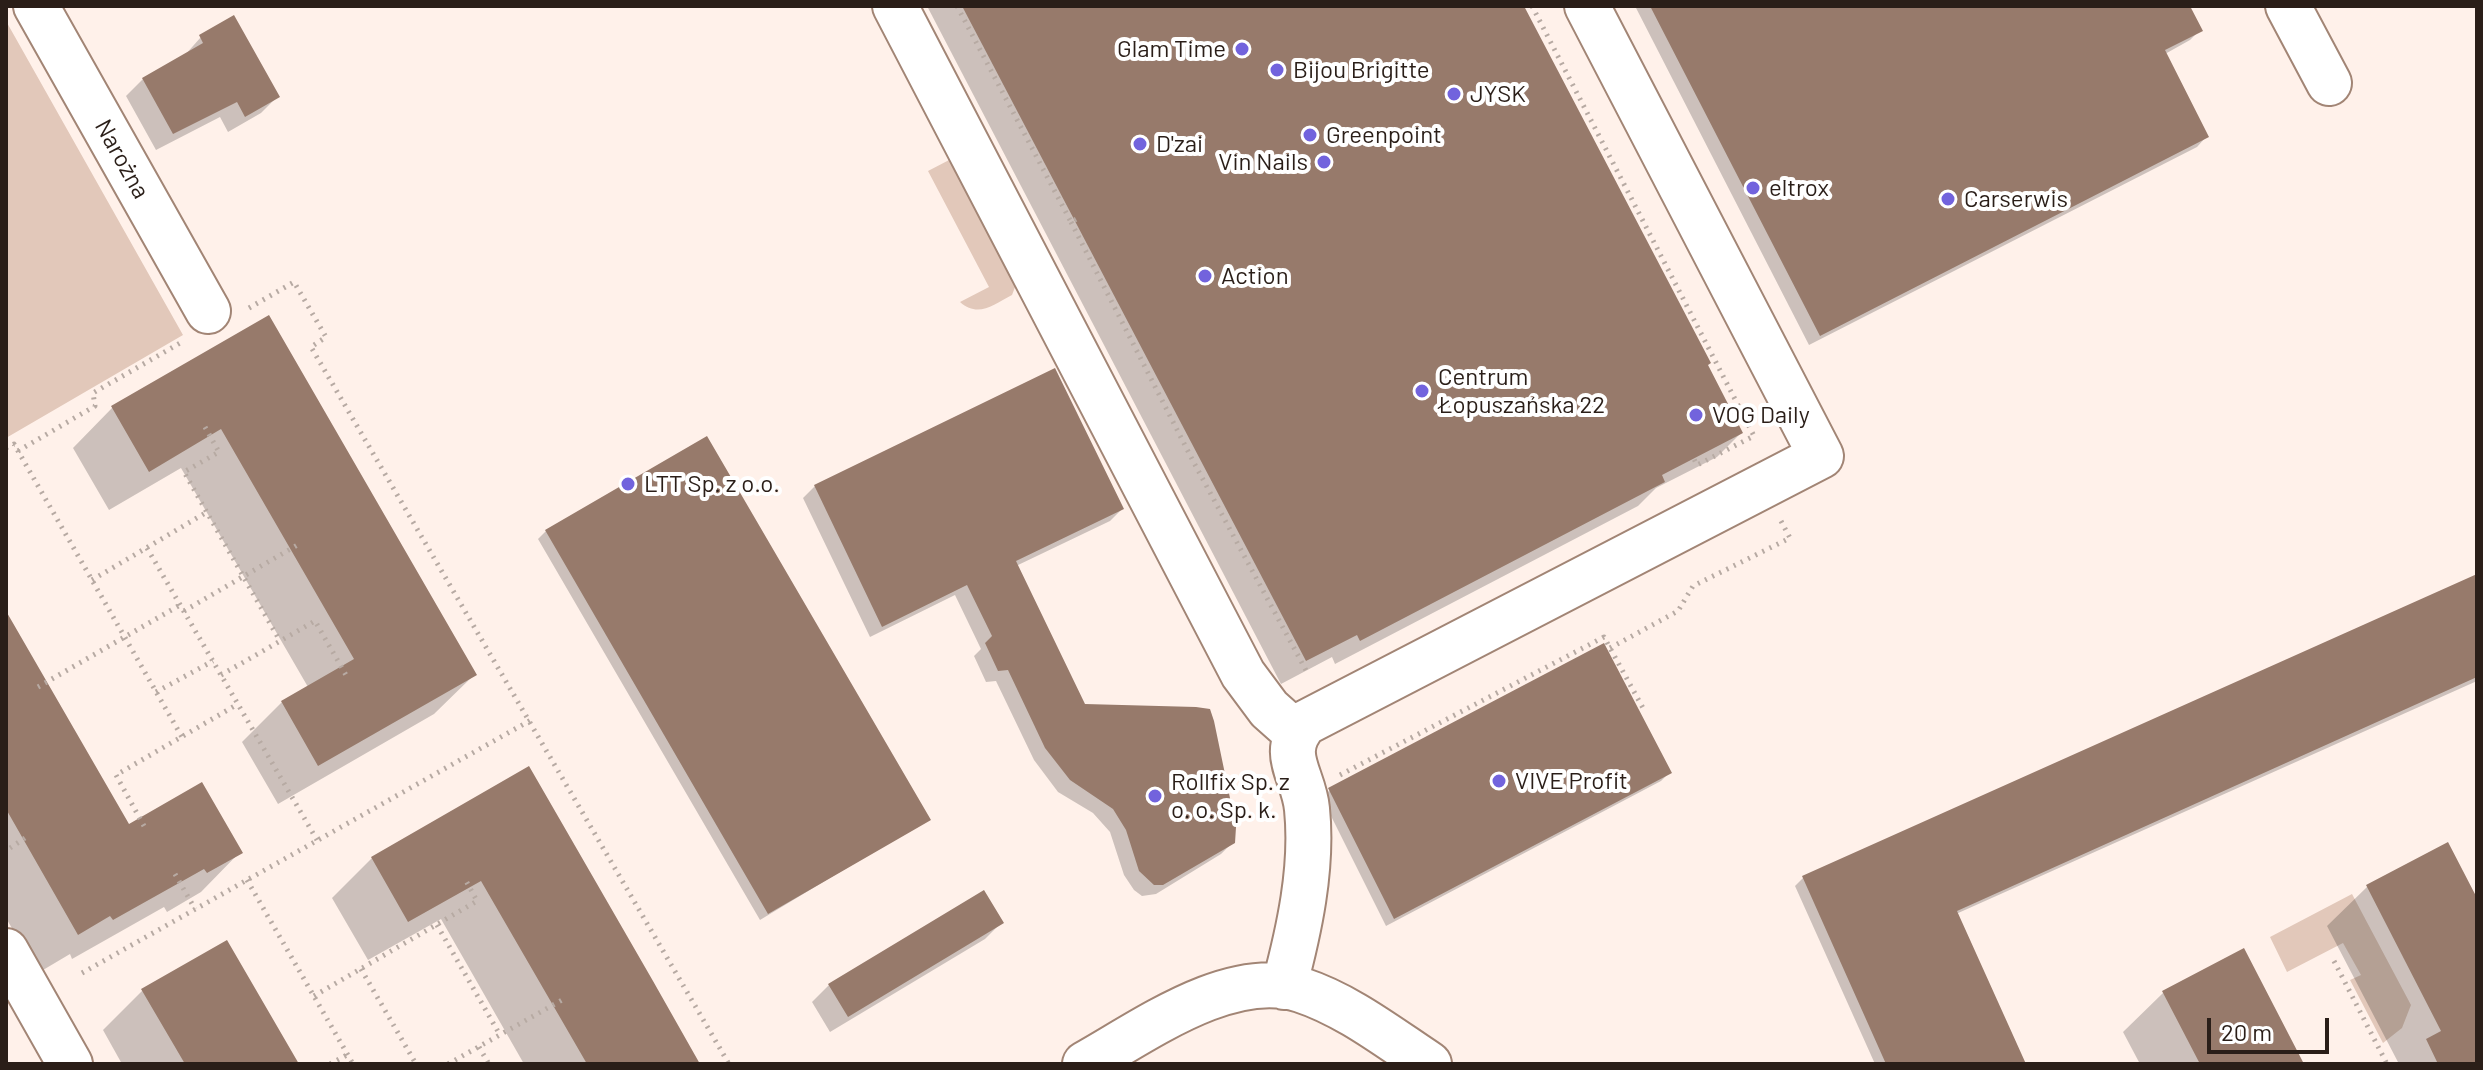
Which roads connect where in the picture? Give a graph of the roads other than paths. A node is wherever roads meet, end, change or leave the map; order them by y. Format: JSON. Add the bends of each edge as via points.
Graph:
{"nodes":[{"id":1,"x":36,"y":6,"type":"edge"},
{"id":2,"x":895,"y":6,"type":"edge"},
{"id":3,"x":1587,"y":6,"type":"edge"},
{"id":4,"x":2288,"y":6,"type":"edge"},
{"id":5,"x":2329,"y":83,"type":"dead end"},
{"id":6,"x":212,"y":321,"type":"road end"},
{"id":7,"x":1296,"y":733,"type":"junction"},
{"id":8,"x":6,"y":951,"type":"edge"},
{"id":9,"x":1284,"y":987,"type":"junction"},
{"id":10,"x":70,"y":1064,"type":"edge"},
{"id":11,"x":1085,"y":1064,"type":"edge"},
{"id":12,"x":1429,"y":1064,"type":"edge"}],
"edges":[{"from":1,"to":6,"type":"street","name":"Narożna"},
{"from":2,"to":7,"type":"street","via":[[1243,674],[1269,709]]},
{"from":3,"to":7,"type":"street","via":[[1821,456],[1313,717]]},
{"from":4,"to":5,"type":"street"},
{"from":7,"to":9,"type":"street","via":[[1292,755],[1307,808],[1308,842],[1301,915]]},
{"from":8,"to":10,"type":"street"},
{"from":9,"to":11,"type":"street","via":[[1251,985],[1220,993]]},
{"from":9,"to":12,"type":"street","via":[[1348,1012]]}]}
